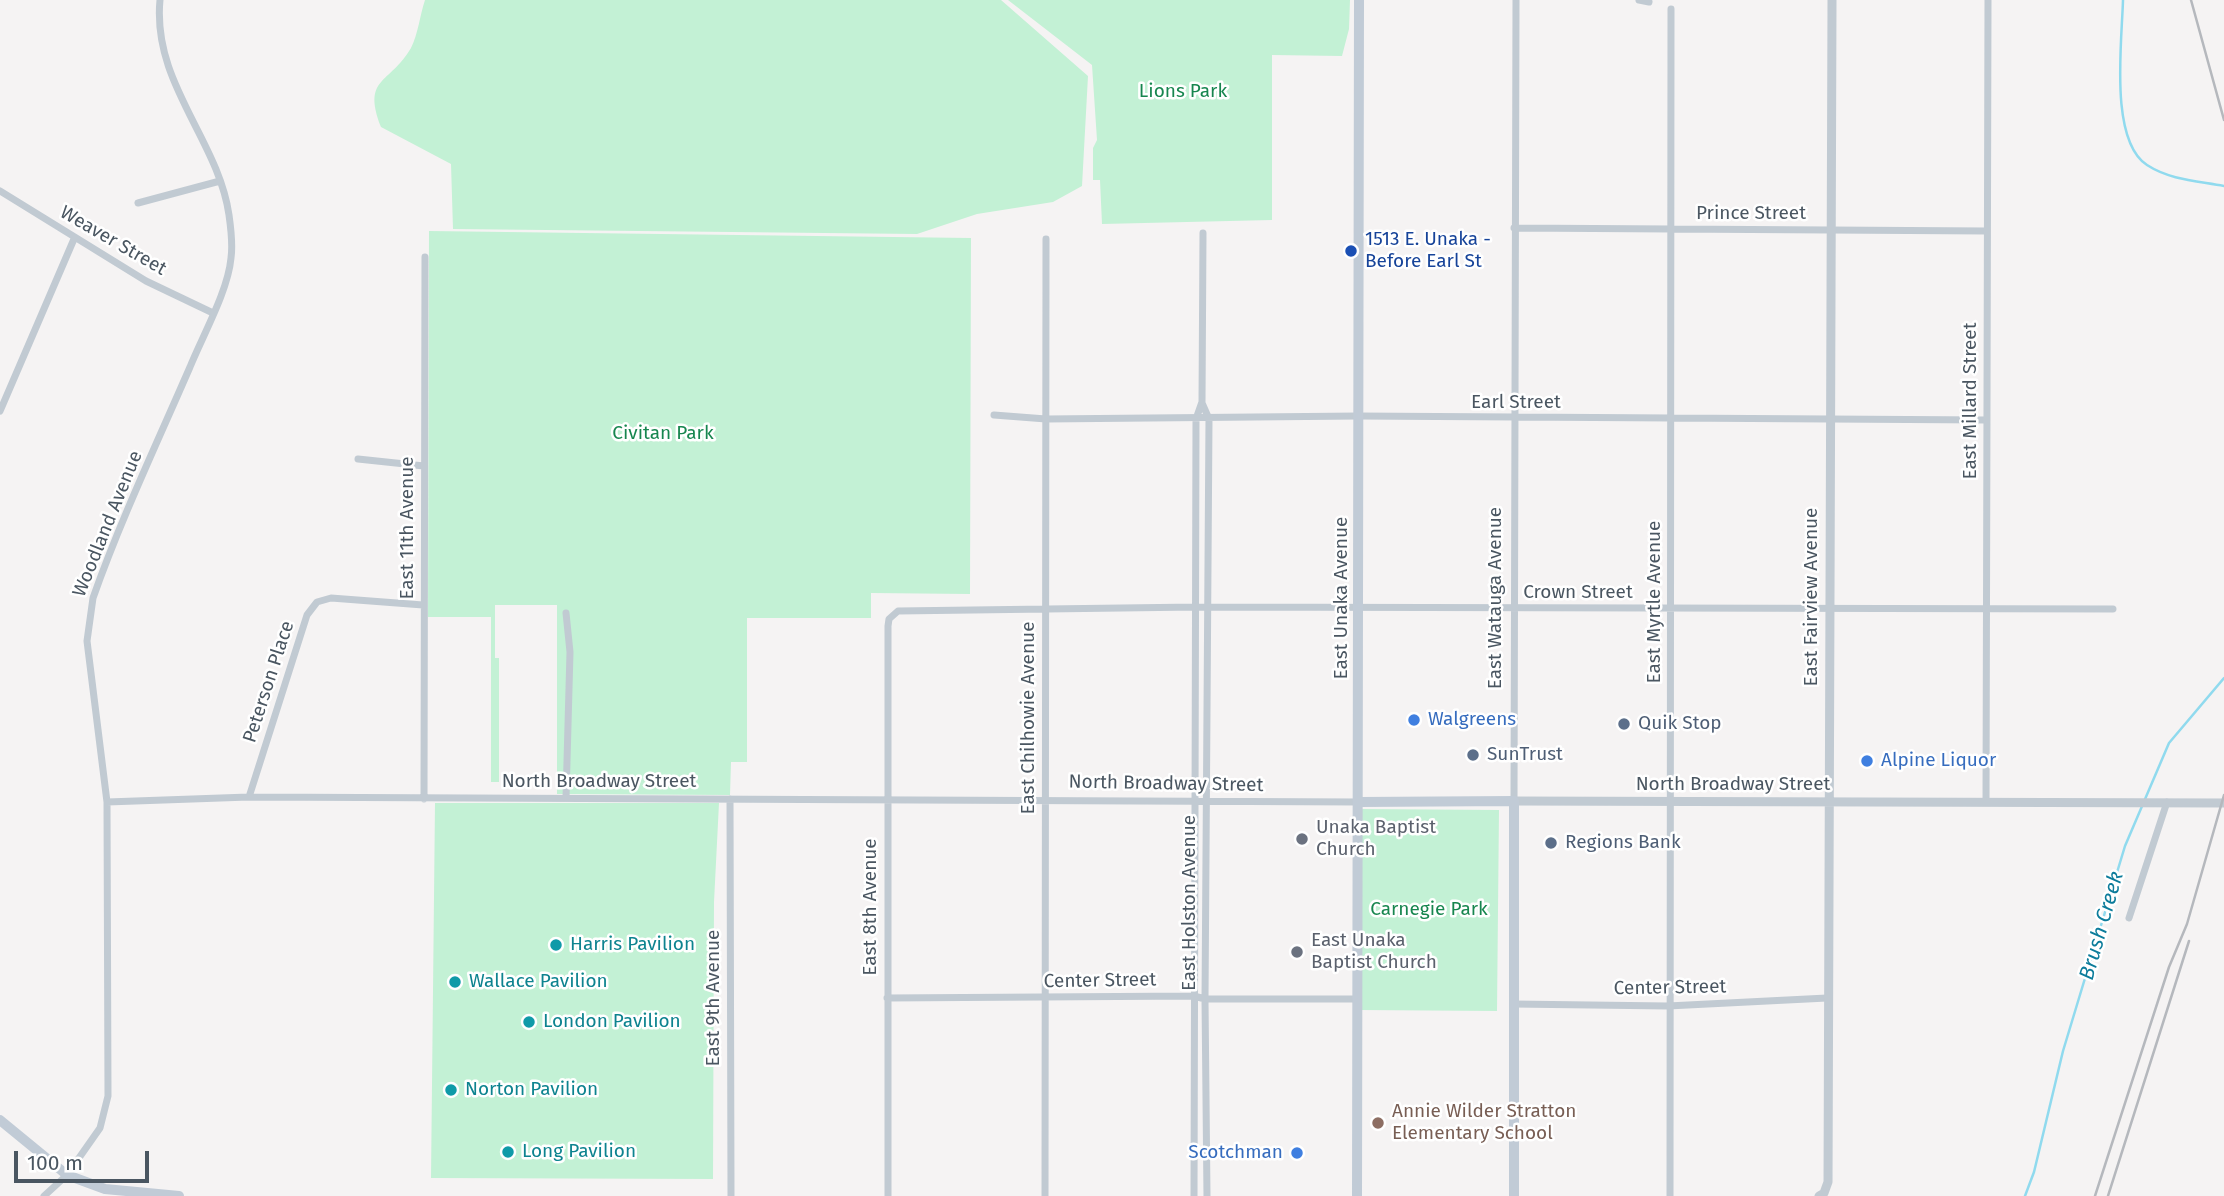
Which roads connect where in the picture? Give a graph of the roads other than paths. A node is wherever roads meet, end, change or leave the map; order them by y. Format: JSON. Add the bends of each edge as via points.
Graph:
{"nodes":[{"id":1,"x":160,"y":0,"type":"edge"},
{"id":2,"x":1359,"y":0,"type":"edge"},
{"id":3,"x":1516,"y":0,"type":"edge"},
{"id":4,"x":1639,"y":0,"type":"edge"},
{"id":5,"x":1832,"y":0,"type":"edge"},
{"id":6,"x":1988,"y":0,"type":"edge"},
{"id":7,"x":1648,"y":2,"type":"dead end"},
{"id":8,"x":1671,"y":9,"type":"dead end"},
{"id":9,"x":220,"y":181,"type":"junction"},
{"id":10,"x":0,"y":191,"type":"edge"},
{"id":11,"x":138,"y":203,"type":"dead end"},
{"id":12,"x":1514,"y":228,"type":"junction"},
{"id":13,"x":1831,"y":229,"type":"junction"},
{"id":14,"x":1669,"y":230,"type":"junction"},
{"id":15,"x":1987,"y":231,"type":"junction"},
{"id":16,"x":1203,"y":233,"type":"dead end"},
{"id":17,"x":74,"y":239,"type":"junction"},
{"id":18,"x":1046,"y":239,"type":"dead end"},
{"id":19,"x":425,"y":257,"type":"dead end"},
{"id":20,"x":213,"y":313,"type":"junction"},
{"id":21,"x":1202,"y":402,"type":"junction"},
{"id":22,"x":0,"y":411,"type":"edge"},
{"id":23,"x":994,"y":415,"type":"dead end"},
{"id":24,"x":1358,"y":416,"type":"junction"},
{"id":25,"x":1672,"y":418,"type":"junction"},
{"id":26,"x":1830,"y":418,"type":"junction"},
{"id":27,"x":1046,"y":419,"type":"junction"},
{"id":28,"x":1196,"y":419,"type":"junction"},
{"id":29,"x":1209,"y":419,"type":"junction"},
{"id":30,"x":1515,"y":419,"type":"junction"},
{"id":31,"x":1986,"y":420,"type":"junction"},
{"id":32,"x":358,"y":459,"type":"dead end"},
{"id":33,"x":424,"y":466,"type":"junction"},
{"id":34,"x":423,"y":605,"type":"junction"},
{"id":35,"x":1196,"y":607,"type":"junction"},
{"id":36,"x":1829,"y":607,"type":"junction"},
{"id":37,"x":1044,"y":608,"type":"junction"},
{"id":38,"x":1208,"y":608,"type":"junction"},
{"id":39,"x":1360,"y":608,"type":"junction"},
{"id":40,"x":1514,"y":608,"type":"junction"},
{"id":41,"x":1986,"y":609,"type":"junction"},
{"id":42,"x":2113,"y":609,"type":"dead end"},
{"id":43,"x":1672,"y":610,"type":"junction"},
{"id":44,"x":566,"y":613,"type":"dead end"},
{"id":45,"x":889,"y":619,"type":"joint"},
{"id":46,"x":249,"y":797,"type":"junction"},
{"id":47,"x":566,"y":798,"type":"junction"},
{"id":48,"x":424,"y":799,"type":"junction"},
{"id":49,"x":730,"y":799,"type":"junction"},
{"id":50,"x":886,"y":799,"type":"junction"},
{"id":51,"x":1045,"y":800,"type":"junction"},
{"id":52,"x":1195,"y":801,"type":"junction"},
{"id":53,"x":1207,"y":801,"type":"junction"},
{"id":54,"x":1514,"y":801,"type":"junction"},
{"id":55,"x":107,"y":802,"type":"junction"},
{"id":56,"x":1360,"y":802,"type":"junction"},
{"id":57,"x":1986,"y":802,"type":"junction"},
{"id":58,"x":2162,"y":802,"type":"junction"},
{"id":59,"x":1669,"y":803,"type":"junction"},
{"id":60,"x":1828,"y":803,"type":"junction"},
{"id":61,"x":2224,"y":803,"type":"edge"},
{"id":62,"x":2129,"y":918,"type":"dead end"},
{"id":63,"x":1194,"y":996,"type":"junction"},
{"id":64,"x":1045,"y":997,"type":"junction"},
{"id":65,"x":887,"y":998,"type":"junction"},
{"id":66,"x":1827,"y":998,"type":"junction"},
{"id":67,"x":1205,"y":999,"type":"junction"},
{"id":68,"x":1356,"y":999,"type":"junction"},
{"id":69,"x":1513,"y":1004,"type":"junction"},
{"id":70,"x":1668,"y":1006,"type":"junction"},
{"id":71,"x":0,"y":1120,"type":"edge"},
{"id":72,"x":67,"y":1175,"type":"junction"},
{"id":73,"x":1822,"y":1194,"type":"edge"},
{"id":74,"x":44,"y":1196,"type":"edge"},
{"id":75,"x":179,"y":1196,"type":"edge"},
{"id":76,"x":731,"y":1196,"type":"edge"},
{"id":77,"x":888,"y":1196,"type":"edge"},
{"id":78,"x":1045,"y":1196,"type":"edge"},
{"id":79,"x":1194,"y":1196,"type":"edge"},
{"id":80,"x":1208,"y":1196,"type":"edge"},
{"id":81,"x":1357,"y":1196,"type":"edge"},
{"id":82,"x":1514,"y":1196,"type":"edge"},
{"id":83,"x":1670,"y":1196,"type":"edge"}],
"edges":[{"from":1,"to":9,"type":"street","name":"Woodland Avenue","via":[[169,69]]},
{"from":2,"to":24,"type":"main road","name":"East Unaka Avenue"},
{"from":3,"to":12,"type":"street","name":"East Watauga Avenue"},
{"from":4,"to":7,"type":"street"},
{"from":5,"to":13,"type":"street","name":"East Fairview Avenue"},
{"from":6,"to":15,"type":"street","name":"East Millard Street"},
{"from":8,"to":14,"type":"street","name":"East Myrtle Avenue"},
{"from":9,"to":11,"type":"street"},
{"from":9,"to":20,"type":"street","name":"Woodland Avenue","via":[[229,213],[231,260]]},
{"from":10,"to":17,"type":"street","name":"Weaver Street"},
{"from":12,"to":14,"type":"street","name":"Prince Street"},
{"from":12,"to":30,"type":"street","name":"East Watauga Avenue"},
{"from":13,"to":14,"type":"street","name":"Prince Street"},
{"from":13,"to":15,"type":"street","name":"Prince Street"},
{"from":13,"to":26,"type":"street","name":"East Fairview Avenue"},
{"from":14,"to":25,"type":"street","name":"East Myrtle Avenue"},
{"from":15,"to":31,"type":"street","name":"East Millard Street"},
{"from":16,"to":21,"type":"street","name":"East Holston Avenue"},
{"from":17,"to":20,"type":"street","name":"Weaver Street"},
{"from":17,"to":22,"type":"street"},
{"from":18,"to":27,"type":"street","name":"East Chilhowie Avenue"},
{"from":19,"to":33,"type":"street","name":"East 11th Avenue"},
{"from":20,"to":55,"type":"street","name":"Woodland Avenue","via":[[93,598],[87,640]]},
{"from":21,"to":28,"type":"street","name":"East Holston Avenue"},
{"from":21,"to":29,"type":"street","name":"East Holston Avenue"},
{"from":23,"to":27,"type":"street","name":"Earl Street"},
{"from":24,"to":29,"type":"street","name":"Earl Street"},
{"from":24,"to":30,"type":"street","name":"Earl Street"},
{"from":24,"to":39,"type":"main road","name":"East Unaka Avenue"},
{"from":25,"to":26,"type":"street","name":"Earl Street"},
{"from":25,"to":30,"type":"street","name":"Earl Street"},
{"from":25,"to":43,"type":"street","name":"East Myrtle Avenue"},
{"from":26,"to":31,"type":"street","name":"Earl Street"},
{"from":26,"to":36,"type":"street","name":"East Fairview Avenue"},
{"from":27,"to":28,"type":"street","name":"Earl Street"},
{"from":27,"to":37,"type":"street","name":"East Chilhowie Avenue"},
{"from":28,"to":29,"type":"street","name":"Earl Street"},
{"from":28,"to":35,"type":"street","name":"East Holston Avenue"},
{"from":29,"to":38,"type":"street","name":"East Holston Avenue"},
{"from":30,"to":40,"type":"street","name":"East Watauga Avenue"},
{"from":31,"to":41,"type":"street","name":"East Millard Street"},
{"from":32,"to":33,"type":"street"},
{"from":33,"to":34,"type":"street","name":"East 11th Avenue"},
{"from":34,"to":46,"type":"street","name":"Peterson Place","via":[[331,598],[317,602],[307,615]]},
{"from":34,"to":48,"type":"street","name":"East 11th Avenue"},
{"from":35,"to":37,"type":"street","name":"Crown Street"},
{"from":35,"to":38,"type":"street","name":"Crown Street"},
{"from":35,"to":52,"type":"street","name":"East Holston Avenue"},
{"from":36,"to":41,"type":"street","name":"Crown Street"},
{"from":36,"to":43,"type":"street","name":"Crown Street"},
{"from":36,"to":60,"type":"street","name":"East Fairview Avenue"},
{"from":37,"to":45,"type":"street","name":"Crown Street","via":[[907,609]]},
{"from":37,"to":51,"type":"street","name":"East Chilhowie Avenue"},
{"from":38,"to":39,"type":"street","name":"Crown Street"},
{"from":38,"to":53,"type":"street","name":"East Holston Avenue"},
{"from":39,"to":40,"type":"street","name":"Crown Street"},
{"from":39,"to":56,"type":"main road","name":"East Unaka Avenue"},
{"from":40,"to":43,"type":"street","name":"Crown Street"},
{"from":40,"to":54,"type":"street","name":"East Watauga Avenue"},
{"from":41,"to":42,"type":"street","name":"Crown Street"},
{"from":41,"to":57,"type":"street","name":"East Millard Street"},
{"from":43,"to":59,"type":"street","name":"East Myrtle Avenue"},
{"from":44,"to":47,"type":"street","via":[[570,652]]},
{"from":45,"to":50,"type":"street","name":"East 8th Avenue"},
{"from":46,"to":48,"type":"street","name":"North Broadway Street"},
{"from":46,"to":55,"type":"street","name":"North Broadway Street"},
{"from":47,"to":48,"type":"street","name":"North Broadway Street"},
{"from":47,"to":49,"type":"street","name":"North Broadway Street"},
{"from":49,"to":50,"type":"street","name":"North Broadway Street"},
{"from":49,"to":76,"type":"street","name":"East 9th Avenue"},
{"from":50,"to":51,"type":"street","name":"North Broadway Street"},
{"from":50,"to":65,"type":"street","name":"East 8th Avenue"},
{"from":51,"to":52,"type":"street","name":"North Broadway Street"},
{"from":51,"to":64,"type":"street","name":"East Chilhowie Avenue"},
{"from":52,"to":53,"type":"street","name":"North Broadway Street"},
{"from":52,"to":63,"type":"street","name":"East Holston Avenue"},
{"from":53,"to":56,"type":"street","name":"North Broadway Street"},
{"from":53,"to":67,"type":"street","name":"East Holston Avenue"},
{"from":54,"to":56,"type":"main road","name":"North Broadway Street"},
{"from":54,"to":59,"type":"street","name":"North Broadway Street"},
{"from":54,"to":69,"type":"main road","name":"East Watauga Avenue"},
{"from":55,"to":72,"type":"street","name":"Woodland Avenue","via":[[108,1096],[100,1128]]},
{"from":56,"to":68,"type":"main road","name":"East Unaka Avenue"},
{"from":57,"to":58,"type":"street","name":"North Broadway Street"},
{"from":57,"to":60,"type":"street","name":"North Broadway Street"},
{"from":58,"to":61,"type":"street","name":"North Broadway Street"},
{"from":58,"to":62,"type":"street"},
{"from":59,"to":60,"type":"street","name":"North Broadway Street"},
{"from":59,"to":70,"type":"street","name":"East Myrtle Avenue"},
{"from":60,"to":66,"type":"street","name":"East Fairview Avenue"},
{"from":63,"to":64,"type":"street","name":"Center Street"},
{"from":63,"to":67,"type":"street","name":"Center Street"},
{"from":63,"to":79,"type":"street","name":"East Holston Avenue"},
{"from":64,"to":65,"type":"street","name":"Center Street"},
{"from":64,"to":78,"type":"street","name":"East Chilhowie Avenue"},
{"from":65,"to":77,"type":"street","name":"East 8th Avenue"},
{"from":66,"to":70,"type":"street","name":"Center Street"},
{"from":66,"to":73,"type":"street","name":"East Fairview Avenue","via":[[1828,1182]]},
{"from":67,"to":68,"type":"street","name":"Center Street"},
{"from":67,"to":80,"type":"street","name":"East Holston Avenue"},
{"from":68,"to":81,"type":"main road","name":"East Unaka Avenue"},
{"from":69,"to":70,"type":"street","name":"Center Street"},
{"from":69,"to":82,"type":"main road","name":"East Watauga Avenue"},
{"from":70,"to":83,"type":"street","name":"East Myrtle Avenue"},
{"from":71,"to":72,"type":"main road"},
{"from":72,"to":74,"type":"street"},
{"from":72,"to":75,"type":"main road","via":[[105,1189]]}]}
